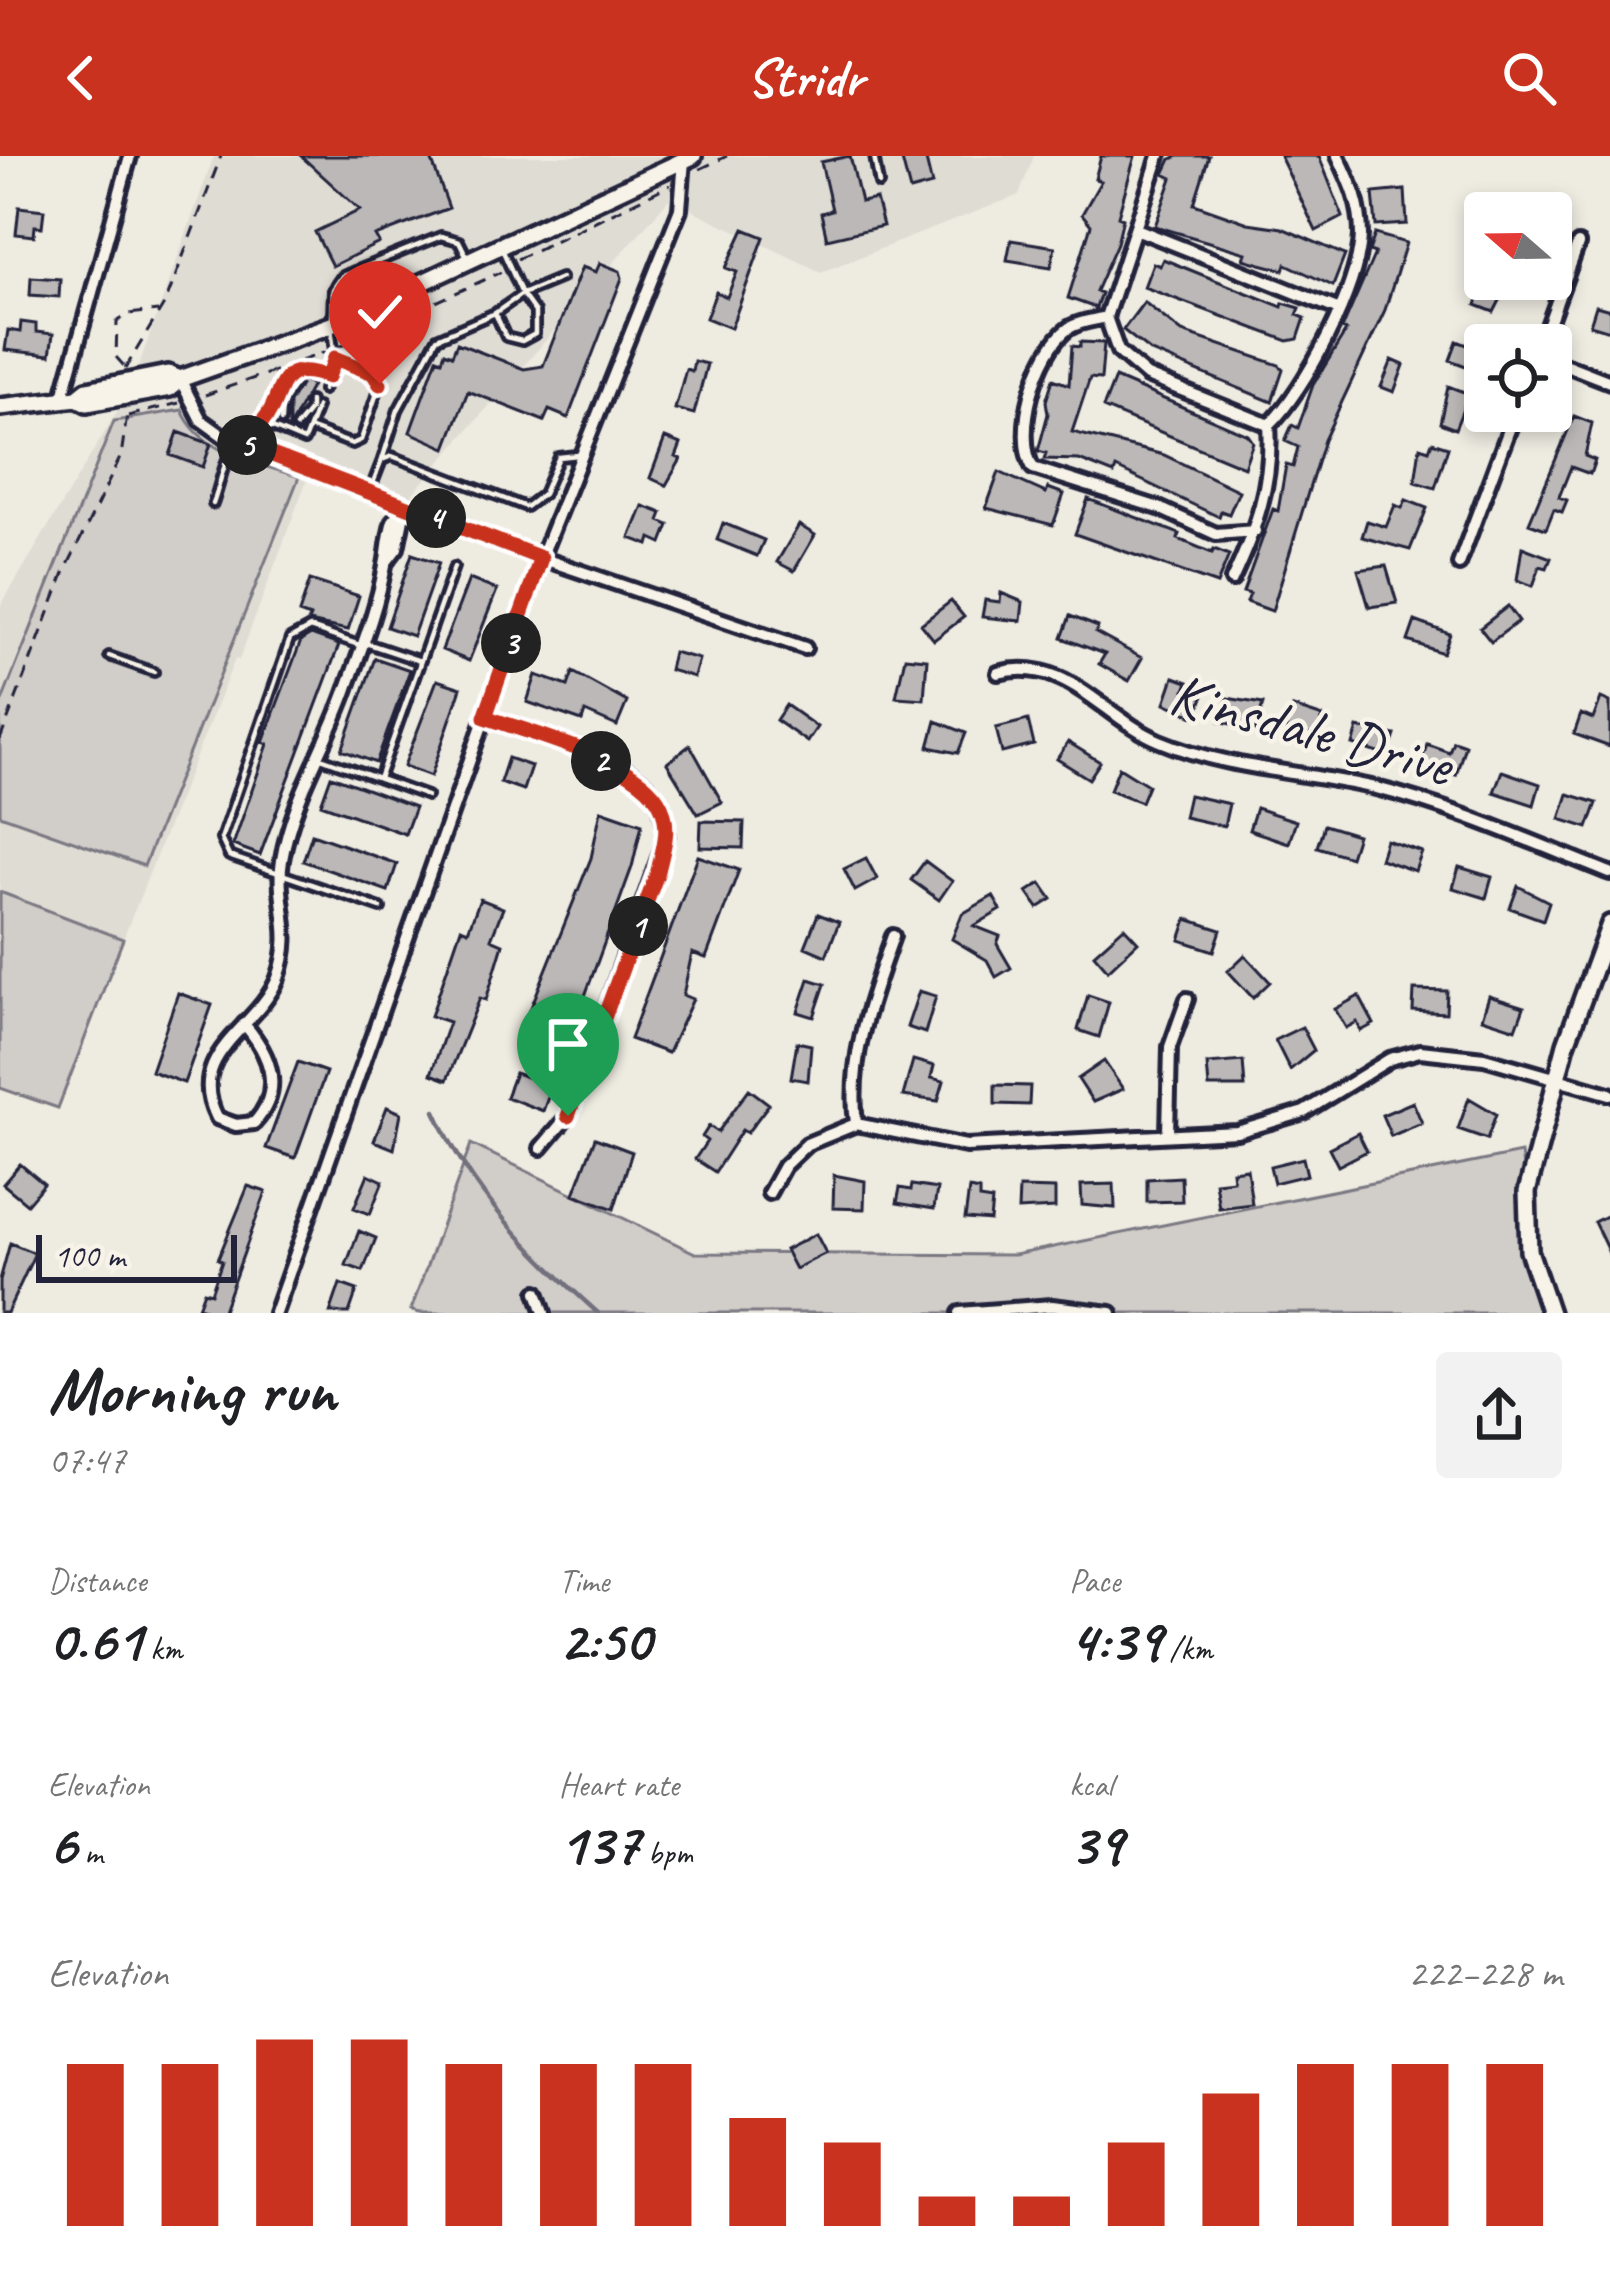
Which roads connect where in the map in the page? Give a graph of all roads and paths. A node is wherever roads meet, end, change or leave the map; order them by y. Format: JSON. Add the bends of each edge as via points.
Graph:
{"nodes":[{"id":1,"x":130,"y":156,"type":"edge"},
{"id":2,"x":220,"y":156,"type":"edge"},
{"id":3,"x":727,"y":156,"type":"edge"},
{"id":4,"x":874,"y":156,"type":"edge"},
{"id":5,"x":1159,"y":156,"type":"edge"},
{"id":6,"x":1338,"y":156,"type":"edge"},
{"id":7,"x":687,"y":164,"type":"edge"},
{"id":8,"x":879,"y":184,"type":"dead end"},
{"id":9,"x":1136,"y":230,"type":"junction"},
{"id":10,"x":1578,"y":244,"type":"dead end"},
{"id":11,"x":500,"y":245,"type":"junction"},
{"id":12,"x":469,"y":260,"type":"junction"},
{"id":13,"x":511,"y":267,"type":"junction"},
{"id":14,"x":561,"y":278,"type":"dead end"},
{"id":15,"x":522,"y":294,"type":"junction"},
{"id":16,"x":1336,"y":309,"type":"junction"},
{"id":17,"x":159,"y":311,"type":"junction"},
{"id":18,"x":495,"y":313,"type":"junction"},
{"id":19,"x":1106,"y":317,"type":"junction"},
{"id":20,"x":1549,"y":324,"type":"edge"},
{"id":21,"x":331,"y":326,"type":"junction"},
{"id":22,"x":333,"y":350,"type":"junction"},
{"id":23,"x":335,"y":358,"type":"junction"},
{"id":24,"x":1572,"y":367,"type":"edge"},
{"id":25,"x":328,"y":377,"type":"junction"},
{"id":26,"x":180,"y":380,"type":"junction"},
{"id":27,"x":1610,"y":382,"type":"edge"},
{"id":28,"x":126,"y":383,"type":"junction"},
{"id":29,"x":296,"y":383,"type":"dead end"},
{"id":30,"x":323,"y":390,"type":"dead end"},
{"id":31,"x":292,"y":394,"type":"dead end"},
{"id":32,"x":272,"y":397,"type":"junction"},
{"id":33,"x":69,"y":399,"type":"junction"},
{"id":34,"x":190,"y":400,"type":"junction"},
{"id":35,"x":281,"y":400,"type":"junction"},
{"id":36,"x":308,"y":400,"type":"dead end"},
{"id":37,"x":0,"y":407,"type":"edge"},
{"id":38,"x":286,"y":407,"type":"dead end"},
{"id":39,"x":314,"y":410,"type":"junction"},
{"id":40,"x":301,"y":413,"type":"dead end"},
{"id":41,"x":128,"y":416,"type":"junction"},
{"id":42,"x":281,"y":422,"type":"dead end"},
{"id":43,"x":262,"y":424,"type":"junction"},
{"id":44,"x":1268,"y":424,"type":"junction"},
{"id":45,"x":296,"y":427,"type":"dead end"},
{"id":46,"x":309,"y":428,"type":"junction"},
{"id":47,"x":1508,"y":432,"type":"edge"},
{"id":48,"x":236,"y":441,"type":"junction"},
{"id":49,"x":583,"y":457,"type":"junction"},
{"id":50,"x":382,"y":460,"type":"junction"},
{"id":51,"x":370,"y":491,"type":"junction"},
{"id":52,"x":214,"y":504,"type":"dead end"},
{"id":53,"x":405,"y":506,"type":"junction"},
{"id":54,"x":1255,"y":531,"type":"junction"},
{"id":55,"x":541,"y":558,"type":"junction"},
{"id":56,"x":1459,"y":565,"type":"dead end"},
{"id":57,"x":454,"y":567,"type":"dead end"},
{"id":58,"x":1232,"y":580,"type":"dead end"},
{"id":59,"x":363,"y":644,"type":"junction"},
{"id":60,"x":805,"y":648,"type":"dead end"},
{"id":61,"x":109,"y":656,"type":"dead end"},
{"id":62,"x":420,"y":661,"type":"junction"},
{"id":63,"x":154,"y":672,"type":"dead end"},
{"id":64,"x":998,"y":673,"type":"dead end"},
{"id":65,"x":485,"y":717,"type":"junction"},
{"id":66,"x":0,"y":740,"type":"edge"},
{"id":67,"x":318,"y":758,"type":"junction"},
{"id":68,"x":379,"y":779,"type":"junction"},
{"id":69,"x":427,"y":796,"type":"dead end"},
{"id":70,"x":1610,"y":873,"type":"edge"},
{"id":71,"x":282,"y":874,"type":"junction"},
{"id":72,"x":381,"y":908,"type":"dead end"},
{"id":73,"x":1610,"y":924,"type":"edge"},
{"id":74,"x":893,"y":936,"type":"dead end"},
{"id":75,"x":1186,"y":1000,"type":"dead end"},
{"id":76,"x":244,"y":1024,"type":"junction"},
{"id":77,"x":1558,"y":1080,"type":"junction"},
{"id":78,"x":1610,"y":1094,"type":"edge"},
{"id":79,"x":856,"y":1124,"type":"junction"},
{"id":80,"x":1168,"y":1133,"type":"junction"},
{"id":81,"x":541,"y":1148,"type":"dead end"},
{"id":82,"x":769,"y":1193,"type":"dead end"},
{"id":83,"x":537,"y":1292,"type":"dead end"},
{"id":84,"x":275,"y":1313,"type":"edge"},
{"id":85,"x":544,"y":1313,"type":"edge"},
{"id":86,"x":960,"y":1313,"type":"edge"},
{"id":87,"x":1111,"y":1313,"type":"edge"},
{"id":88,"x":1550,"y":1313,"type":"edge"}],
"edges":[{"from":1,"to":33,"type":"street"},
{"from":2,"to":17,"type":"path"},
{"from":3,"to":7,"type":"path"},
{"from":4,"to":8,"type":"lane"},
{"from":5,"to":9,"type":"street"},
{"from":6,"to":16,"type":"street","via":[[1359,200],[1360,235]]},
{"from":7,"to":11,"type":"main road"},
{"from":7,"to":13,"type":"path","via":[[521,254]]},
{"from":7,"to":49,"type":"street","via":[[680,209]]},
{"from":9,"to":16,"type":"street"},
{"from":9,"to":19,"type":"street"},
{"from":10,"to":20,"type":"street"},
{"from":11,"to":12,"type":"main road"},
{"from":11,"to":13,"type":"lane"},
{"from":12,"to":21,"type":"main road"},
{"from":12,"to":21,"type":"lane","via":[[459,241],[442,236],[342,276]]},
{"from":13,"to":15,"type":"lane"},
{"from":13,"to":22,"type":"path"},
{"from":14,"to":15,"type":"lane"},
{"from":15,"to":18,"type":"lane"},
{"from":15,"to":18,"type":"lane","via":[[536,312],[535,334],[506,337]]},
{"from":16,"to":44,"type":"street","via":[[1305,382]]},
{"from":17,"to":28,"type":"path"},
{"from":17,"to":28,"type":"path","via":[[117,322],[116,357]]},
{"from":18,"to":50,"type":"lane","via":[[437,338]]},
{"from":19,"to":44,"type":"street","via":[[1118,351],[1147,376]]},
{"from":19,"to":54,"type":"street","via":[[1070,328],[1053,346],[1023,420],[1022,448],[1033,468],[1216,533]]},
{"from":21,"to":22,"type":"lane"},
{"from":21,"to":26,"type":"main road"},
{"from":22,"to":23,"type":"lane"},
{"from":22,"to":34,"type":"path"},
{"from":23,"to":25,"type":"lane"},
{"from":23,"to":46,"type":"lane","via":[[373,373],[380,390],[357,444]]},
{"from":24,"to":27,"type":"street"},
{"from":25,"to":30,"type":"lane"},
{"from":25,"to":32,"type":"lane","via":[[289,375]]},
{"from":26,"to":28,"type":"main road","via":[[170,388]]},
{"from":26,"to":34,"type":"street"},
{"from":28,"to":33,"type":"main road","via":[[87,403]]},
{"from":28,"to":41,"type":"path"},
{"from":29,"to":35,"type":"lane"},
{"from":31,"to":35,"type":"lane"},
{"from":32,"to":35,"type":"lane"},
{"from":32,"to":43,"type":"lane"},
{"from":33,"to":37,"type":"main road"},
{"from":34,"to":41,"type":"path"},
{"from":34,"to":48,"type":"street","via":[[201,420]]},
{"from":35,"to":38,"type":"lane"},
{"from":35,"to":42,"type":"lane"},
{"from":36,"to":39,"type":"lane"},
{"from":39,"to":40,"type":"lane"},
{"from":39,"to":45,"type":"lane"},
{"from":39,"to":46,"type":"lane"},
{"from":41,"to":66,"type":"path","via":[[121,456],[65,571]]},
{"from":43,"to":46,"type":"lane","via":[[304,441]]},
{"from":43,"to":48,"type":"lane"},
{"from":44,"to":54,"type":"street","via":[[1268,480]]},
{"from":47,"to":56,"type":"street"},
{"from":48,"to":51,"type":"street"},
{"from":48,"to":52,"type":"lane"},
{"from":49,"to":50,"type":"lane","via":[[559,457],[543,494],[526,507],[402,459]]},
{"from":49,"to":55,"type":"street"},
{"from":50,"to":51,"type":"lane"},
{"from":51,"to":53,"type":"street"},
{"from":53,"to":55,"type":"street"},
{"from":53,"to":59,"type":"street"},
{"from":54,"to":58,"type":"street"},
{"from":55,"to":60,"type":"street"},
{"from":55,"to":65,"type":"street"},
{"from":57,"to":62,"type":"lane"},
{"from":59,"to":62,"type":"lane"},
{"from":59,"to":67,"type":"street"},
{"from":59,"to":71,"type":"lane","via":[[302,628],[283,659],[220,838],[229,856]]},
{"from":61,"to":63,"type":"lane"},
{"from":62,"to":68,"type":"lane"},
{"from":64,"to":70,"type":"street","name":"Kinsdale Drive","via":[[1053,672],[1166,743],[1399,794]]},
{"from":65,"to":81,"type":"street","via":[[645,783],[667,835],[568,1116]]},
{"from":65,"to":84,"type":"street"},
{"from":67,"to":68,"type":"lane"},
{"from":67,"to":71,"type":"street"},
{"from":68,"to":69,"type":"lane"},
{"from":71,"to":72,"type":"lane"},
{"from":71,"to":76,"type":"street","via":[[286,946],[277,980]]},
{"from":73,"to":77,"type":"main road"},
{"from":74,"to":79,"type":"street","via":[[863,1020],[852,1094]]},
{"from":75,"to":80,"type":"street","via":[[1170,1047]]},
{"from":76,"to":76,"type":"street","via":[[220,1047],[208,1091],[217,1118],[236,1126],[266,1110],[274,1083],[260,1042]]},
{"from":77,"to":78,"type":"street"},
{"from":77,"to":80,"type":"street","via":[[1484,1058],[1420,1051],[1390,1059],[1274,1124]]},
{"from":77,"to":88,"type":"main road","via":[[1525,1220]]},
{"from":79,"to":80,"type":"street","via":[[966,1146]]},
{"from":79,"to":82,"type":"street","via":[[807,1144]]},
{"from":83,"to":85,"type":"street"},
{"from":86,"to":87,"type":"street","via":[[1052,1306]]}]}
